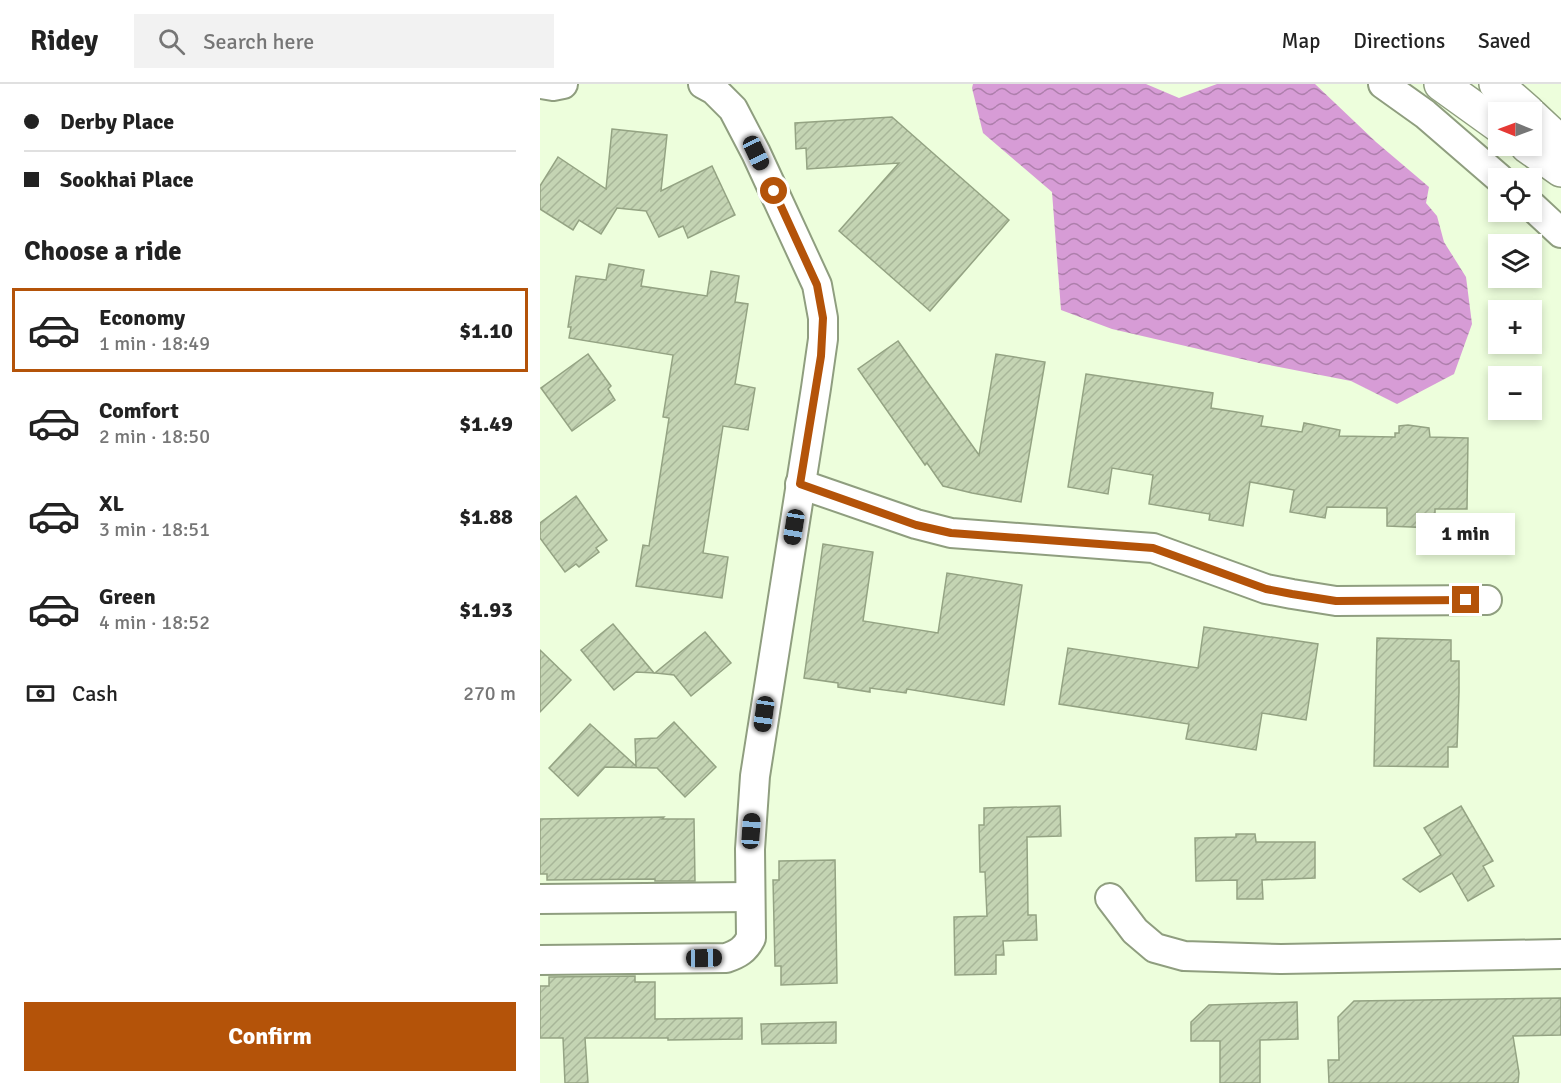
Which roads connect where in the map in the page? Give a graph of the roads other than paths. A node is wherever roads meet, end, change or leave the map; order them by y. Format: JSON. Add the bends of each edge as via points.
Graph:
{"nodes":[{"id":1,"x":541,"y":84,"type":"edge"},
{"id":2,"x":563,"y":84,"type":"edge"},
{"id":3,"x":703,"y":84,"type":"edge"},
{"id":4,"x":1383,"y":84,"type":"edge"},
{"id":5,"x":1441,"y":84,"type":"edge"},
{"id":6,"x":1496,"y":84,"type":"edge"},
{"id":7,"x":1517,"y":102,"type":"edge"},
{"id":8,"x":1488,"y":118,"type":"edge"},
{"id":9,"x":1542,"y":125,"type":"edge"},
{"id":10,"x":1561,"y":143,"type":"edge"},
{"id":11,"x":1541,"y":156,"type":"edge"},
{"id":12,"x":1488,"y":168,"type":"edge"},
{"id":13,"x":1561,"y":170,"type":"edge"},
{"id":14,"x":1542,"y":215,"type":"edge"},
{"id":15,"x":1561,"y":233,"type":"edge"},
{"id":16,"x":800,"y":484,"type":"junction"},
{"id":17,"x":1487,"y":600,"type":"dead end"},
{"id":18,"x":750,"y":897,"type":"junction"},
{"id":19,"x":1110,"y":897,"type":"dead end"},
{"id":20,"x":540,"y":899,"type":"edge"},
{"id":21,"x":1561,"y":954,"type":"edge"},
{"id":22,"x":540,"y":960,"type":"edge"}],
"edges":[{"from":1,"to":2,"type":"street"},
{"from":3,"to":16,"type":"street","via":[[733,110],[817,285],[823,339]]},
{"from":4,"to":12,"type":"street"},
{"from":5,"to":8,"type":"highway"},
{"from":6,"to":7,"type":"highway"},
{"from":9,"to":10,"type":"highway"},
{"from":11,"to":13,"type":"highway"},
{"from":14,"to":15,"type":"street"},
{"from":16,"to":17,"type":"street","via":[[916,525],[951,533],[1153,548],[1266,589],[1292,594],[1336,601]]},
{"from":16,"to":18,"type":"street","via":[[754,776]]},
{"from":18,"to":20,"type":"street"},
{"from":18,"to":22,"type":"street","via":[[747,946],[726,958]]},
{"from":19,"to":21,"type":"street","via":[[1135,931],[1155,948],[1184,956],[1281,959]]}]}
